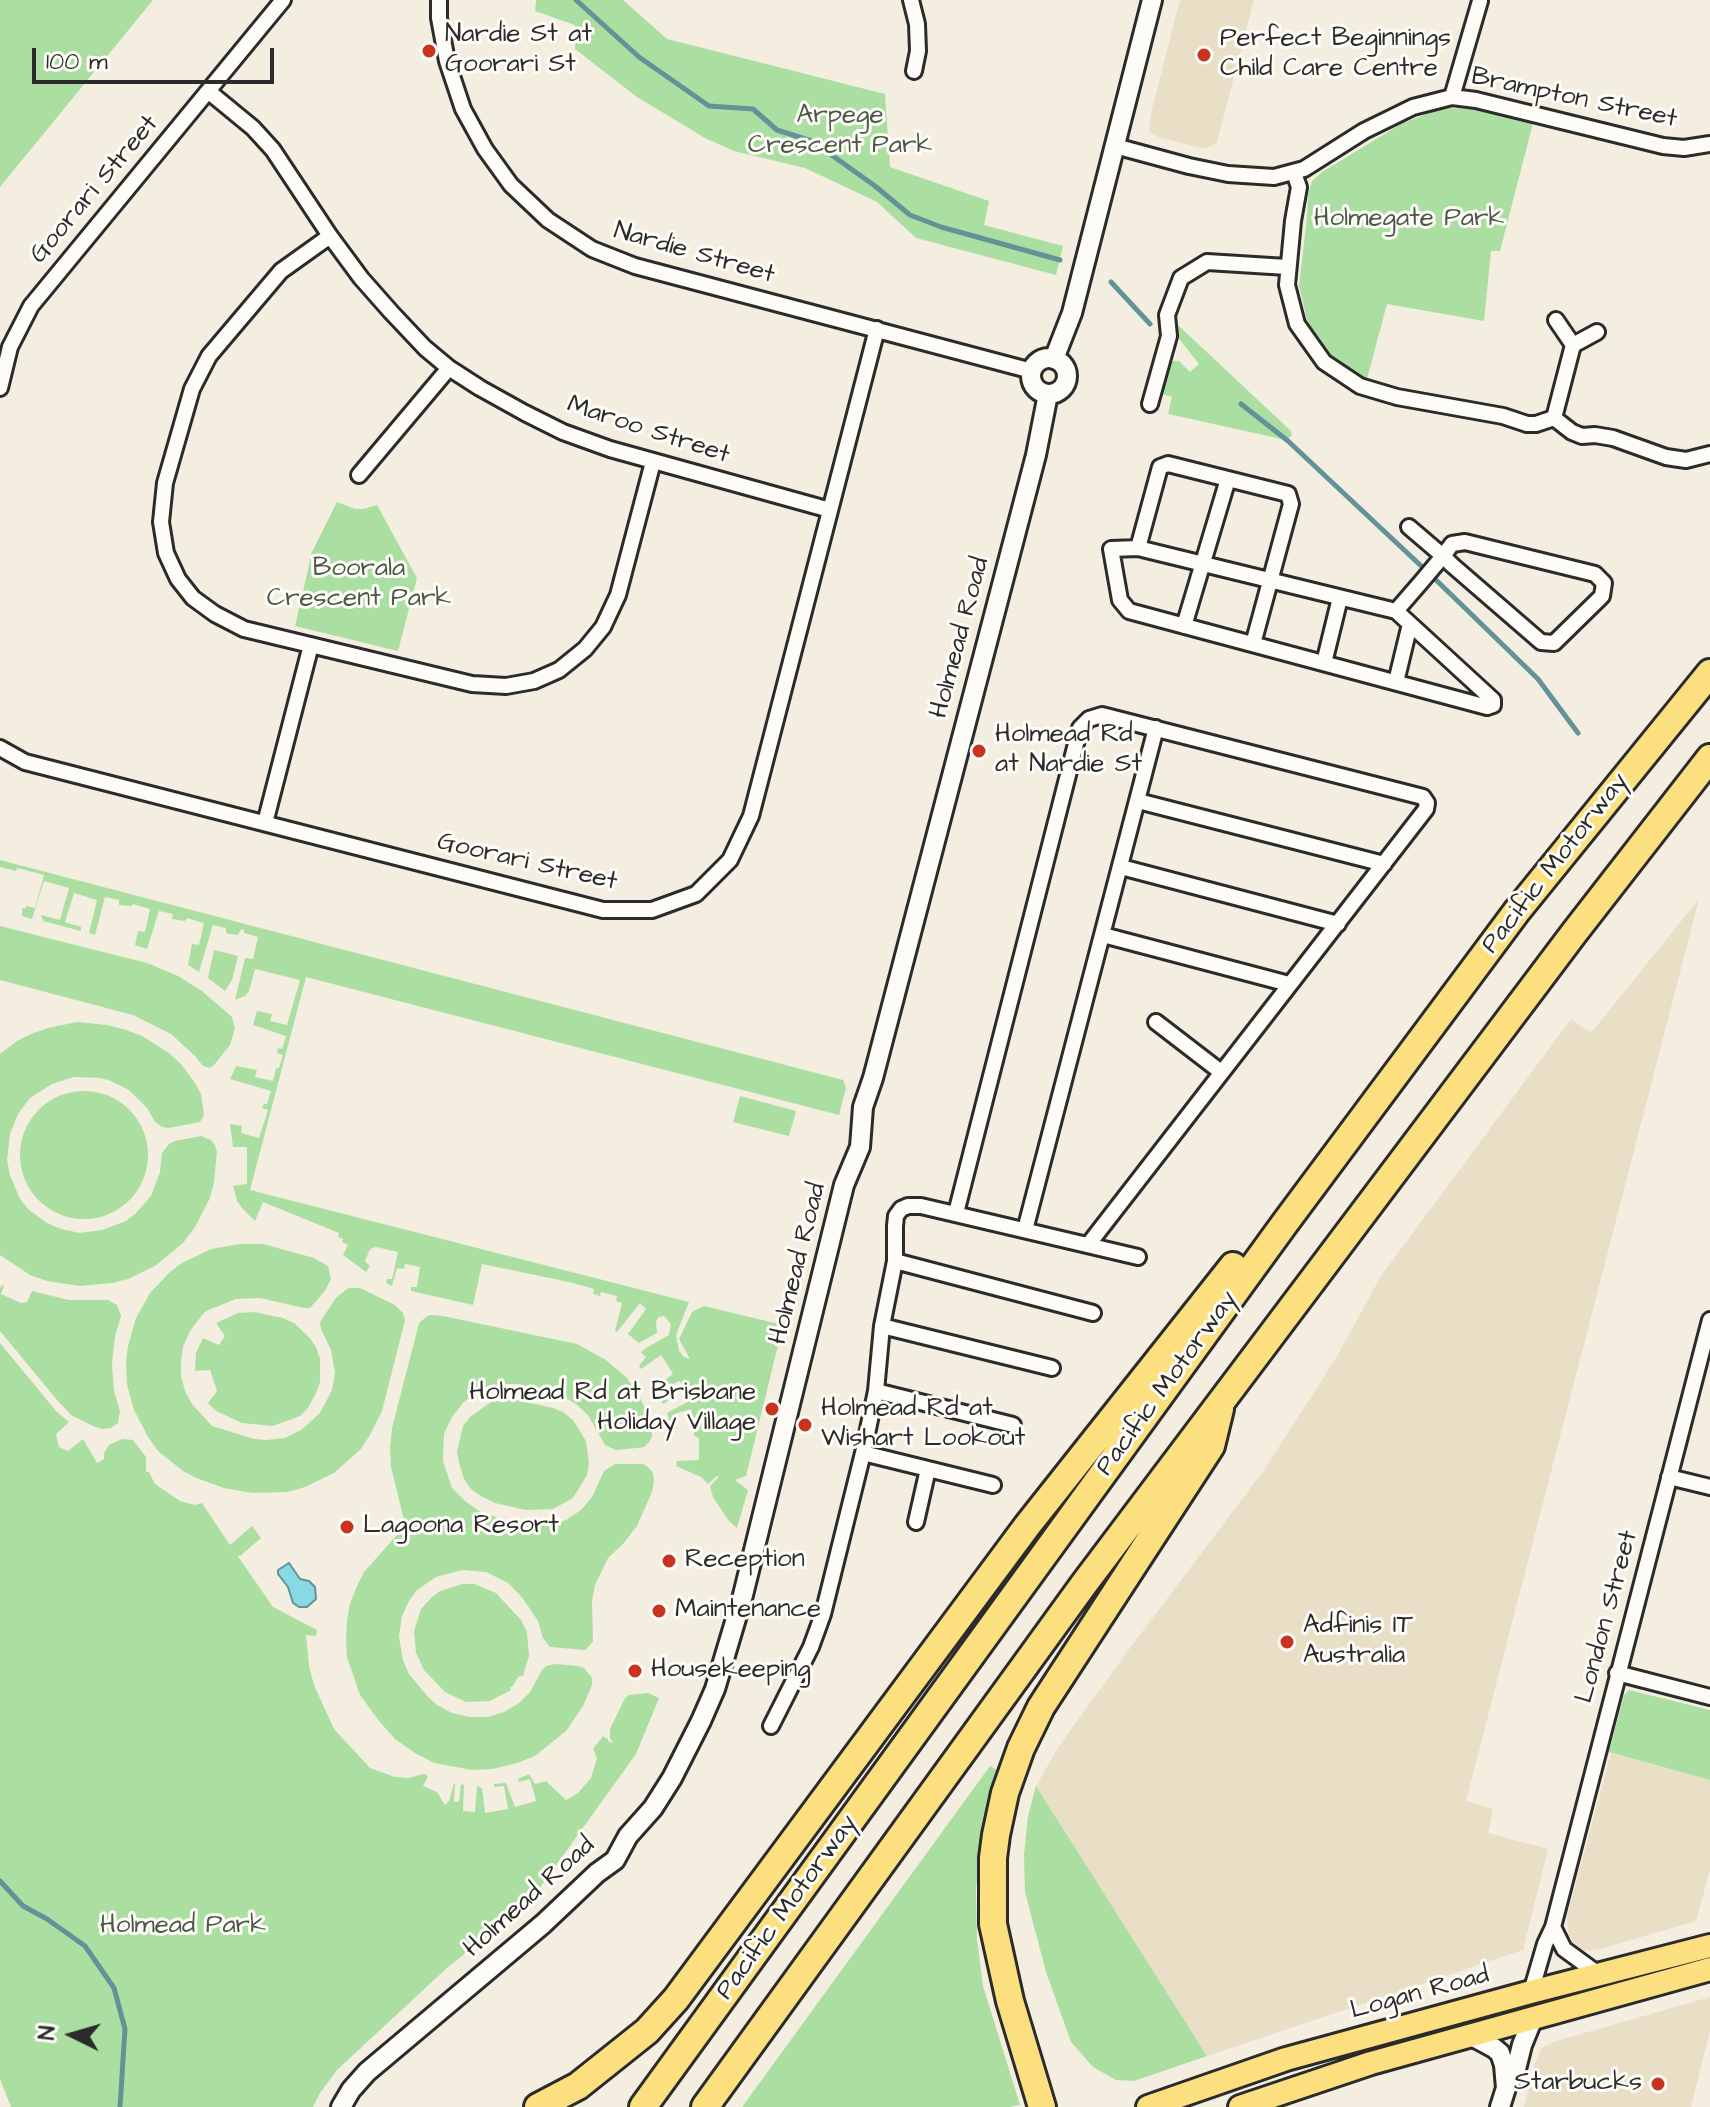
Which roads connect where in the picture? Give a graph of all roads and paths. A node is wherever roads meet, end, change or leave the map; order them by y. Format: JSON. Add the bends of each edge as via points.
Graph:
{"nodes":[{"id":1,"x":283,"y":0,"type":"edge"},
{"id":2,"x":439,"y":0,"type":"edge"},
{"id":3,"x":911,"y":0,"type":"edge"},
{"id":4,"x":1152,"y":0,"type":"edge"},
{"id":5,"x":1480,"y":1,"type":"edge"},
{"id":6,"x":914,"y":71,"type":"dead end"},
{"id":7,"x":208,"y":91,"type":"junction"},
{"id":8,"x":1452,"y":97,"type":"junction"},
{"id":9,"x":1710,"y":144,"type":"edge"},
{"id":10,"x":1115,"y":146,"type":"junction"},
{"id":11,"x":1290,"y":174,"type":"junction"},
{"id":12,"x":330,"y":236,"type":"junction"},
{"id":13,"x":1287,"y":267,"type":"junction"},
{"id":14,"x":1556,"y":320,"type":"dead end"},
{"id":15,"x":877,"y":329,"type":"junction"},
{"id":16,"x":1597,"y":332,"type":"dead end"},
{"id":17,"x":1573,"y":345,"type":"junction"},
{"id":18,"x":1054,"y":359,"type":"junction"},
{"id":19,"x":449,"y":368,"type":"junction"},
{"id":20,"x":1032,"y":371,"type":"junction"},
{"id":21,"x":0,"y":388,"type":"edge"},
{"id":22,"x":1048,"y":394,"type":"junction"},
{"id":23,"x":1150,"y":404,"type":"dead end"},
{"id":24,"x":1554,"y":418,"type":"junction"},
{"id":25,"x":1710,"y":454,"type":"edge"},
{"id":26,"x":653,"y":462,"type":"junction"},
{"id":27,"x":359,"y":475,"type":"dead end"},
{"id":28,"x":1228,"y":479,"type":"junction"},
{"id":29,"x":830,"y":510,"type":"junction"},
{"id":30,"x":1409,"y":527,"type":"dead end"},
{"id":31,"x":1138,"y":548,"type":"junction"},
{"id":32,"x":1438,"y":561,"type":"junction"},
{"id":33,"x":1203,"y":563,"type":"junction"},
{"id":34,"x":1270,"y":581,"type":"junction"},
{"id":35,"x":1340,"y":598,"type":"junction"},
{"id":36,"x":1396,"y":611,"type":"junction"},
{"id":37,"x":1410,"y":624,"type":"junction"},
{"id":38,"x":1184,"y":626,"type":"junction"},
{"id":39,"x":1253,"y":644,"type":"junction"},
{"id":40,"x":311,"y":645,"type":"junction"},
{"id":41,"x":1324,"y":663,"type":"junction"},
{"id":42,"x":1710,"y":673,"type":"edge"},
{"id":43,"x":1396,"y":682,"type":"junction"},
{"id":44,"x":1156,"y":728,"type":"junction"},
{"id":45,"x":0,"y":748,"type":"edge"},
{"id":46,"x":1710,"y":758,"type":"edge"},
{"id":47,"x":1138,"y":801,"type":"junction"},
{"id":48,"x":265,"y":823,"type":"junction"},
{"id":49,"x":1384,"y":864,"type":"junction"},
{"id":50,"x":1121,"y":867,"type":"junction"},
{"id":51,"x":1338,"y":924,"type":"junction"},
{"id":52,"x":1103,"y":935,"type":"junction"},
{"id":53,"x":1289,"y":984,"type":"junction"},
{"id":54,"x":1156,"y":1022,"type":"dead end"},
{"id":55,"x":1221,"y":1072,"type":"junction"},
{"id":56,"x":956,"y":1213,"type":"junction"},
{"id":57,"x":1285,"y":1223,"type":"junction"},
{"id":58,"x":1025,"y":1230,"type":"junction"},
{"id":59,"x":1088,"y":1245,"type":"junction"},
{"id":60,"x":1138,"y":1257,"type":"dead end"},
{"id":61,"x":895,"y":1261,"type":"junction"},
{"id":62,"x":1093,"y":1313,"type":"dead end"},
{"id":63,"x":1710,"y":1320,"type":"edge"},
{"id":64,"x":882,"y":1326,"type":"junction"},
{"id":65,"x":1052,"y":1368,"type":"dead end"},
{"id":66,"x":876,"y":1391,"type":"junction"},
{"id":67,"x":1221,"y":1402,"type":"junction"},
{"id":68,"x":1013,"y":1425,"type":"dead end"},
{"id":69,"x":863,"y":1453,"type":"junction"},
{"id":70,"x":928,"y":1469,"type":"junction"},
{"id":71,"x":1669,"y":1477,"type":"junction"},
{"id":72,"x":993,"y":1485,"type":"dead end"},
{"id":73,"x":1710,"y":1487,"type":"edge"},
{"id":74,"x":916,"y":1522,"type":"dead end"},
{"id":75,"x":1617,"y":1673,"type":"junction"},
{"id":76,"x":1710,"y":1697,"type":"edge"},
{"id":77,"x":771,"y":1726,"type":"dead end"},
{"id":78,"x":1553,"y":1927,"type":"junction"},
{"id":79,"x":1710,"y":1946,"type":"edge"},
{"id":80,"x":1710,"y":1969,"type":"edge"},
{"id":81,"x":1601,"y":1976,"type":"junction"},
{"id":82,"x":1531,"y":1992,"type":"junction"},
{"id":83,"x":1533,"y":2018,"type":"junction"},
{"id":84,"x":1470,"y":2035,"type":"junction"},
{"id":85,"x":1506,"y":2088,"type":"junction"},
{"id":86,"x":644,"y":2105,"type":"edge"},
{"id":87,"x":706,"y":2105,"type":"edge"},
{"id":88,"x":341,"y":2107,"type":"edge"},
{"id":89,"x":538,"y":2107,"type":"edge"},
{"id":90,"x":1042,"y":2107,"type":"edge"},
{"id":91,"x":1148,"y":2107,"type":"edge"},
{"id":92,"x":1240,"y":2107,"type":"edge"},
{"id":93,"x":1500,"y":2107,"type":"edge"}],
"edges":[{"from":1,"to":7,"type":"street","name":"Goorari Street"},
{"from":2,"to":15,"type":"street","name":"Nardie Street","via":[[447,61],[463,109],[511,185],[548,220],[592,249],[635,266]]},
{"from":3,"to":6,"type":"street","via":[[917,24]]},
{"from":4,"to":10,"type":"street"},
{"from":5,"to":8,"type":"street"},
{"from":7,"to":12,"type":"street","name":"Maroo Street","via":[[273,150]]},
{"from":7,"to":21,"type":"street","name":"Goorari Street","via":[[31,306],[10,347]]},
{"from":8,"to":9,"type":"street","name":"Brampton Street","via":[[1663,146]]},
{"from":8,"to":11,"type":"street","name":"Brampton Street","via":[[1413,107]]},
{"from":10,"to":11,"type":"street","name":"Brampton Street","via":[[1228,174]]},
{"from":10,"to":18,"type":"street","via":[[1072,313]]},
{"from":11,"to":13,"type":"street","via":[[1295,203]]},
{"from":12,"to":19,"type":"street","name":"Maroo Street","via":[[391,312]]},
{"from":12,"to":40,"type":"street","via":[[281,271],[209,356],[184,415],[165,483],[161,522],[166,553],[193,598],[244,629]]},
{"from":13,"to":23,"type":"street","via":[[1207,262],[1181,278],[1167,315],[1169,336]]},
{"from":13,"to":24,"type":"street","via":[[1297,324],[1324,362],[1360,386],[1508,418]]},
{"from":14,"to":17,"type":"street"},
{"from":15,"to":20,"type":"street","name":"Nardie Street"},
{"from":15,"to":29,"type":"street","name":"Goorari Street"},
{"from":16,"to":17,"type":"street"},
{"from":17,"to":24,"type":"street"},
{"from":18,"to":20,"type":"street","via":[[1043,359]]},
{"from":18,"to":22,"type":"street","via":[[1066,370],[1066,382]]},
{"from":19,"to":26,"type":"street","name":"Maroo Street","via":[[563,432]]},
{"from":19,"to":27,"type":"street"},
{"from":20,"to":22,"type":"street","via":[[1034,386]]},
{"from":22,"to":88,"type":"street","name":"Holmead Road","via":[[863,1107],[860,1147],[844,1185],[746,1585],[715,1689],[672,1778],[615,1860],[367,2072]]},
{"from":24,"to":25,"type":"street","via":[[1570,418],[1595,435],[1666,457],[1686,460]]},
{"from":26,"to":29,"type":"street","name":"Maroo Street"},
{"from":26,"to":40,"type":"street","via":[[618,595],[603,627],[559,670],[506,686],[472,684]]},
{"from":28,"to":31,"type":"street","via":[[1168,464],[1160,467]]},
{"from":28,"to":33,"type":"street"},
{"from":28,"to":34,"type":"street","via":[[1288,494],[1291,504]]},
{"from":29,"to":48,"type":"street","name":"Goorari Street","via":[[751,816],[730,860],[696,894],[652,910],[603,910]]},
{"from":30,"to":32,"type":"street"},
{"from":31,"to":33,"type":"street"},
{"from":31,"to":38,"type":"street","via":[[1111,549],[1120,600],[1129,611]]},
{"from":32,"to":32,"type":"street","via":[[1452,544],[1465,542],[1595,574],[1604,583],[1602,596],[1554,643],[1541,642]]},
{"from":32,"to":36,"type":"street"},
{"from":33,"to":34,"type":"street"},
{"from":33,"to":38,"type":"street"},
{"from":34,"to":35,"type":"street"},
{"from":34,"to":39,"type":"street"},
{"from":35,"to":36,"type":"street"},
{"from":35,"to":41,"type":"street"},
{"from":36,"to":37,"type":"street"},
{"from":37,"to":43,"type":"street"},
{"from":37,"to":43,"type":"street","via":[[1493,705]]},
{"from":38,"to":39,"type":"street"},
{"from":39,"to":41,"type":"street"},
{"from":40,"to":48,"type":"street"},
{"from":41,"to":43,"type":"street"},
{"from":42,"to":57,"type":"highway","name":"Pacific Motorway","via":[[1517,911]]},
{"from":44,"to":47,"type":"street"},
{"from":44,"to":49,"type":"street","via":[[1423,797],[1426,809]]},
{"from":44,"to":56,"type":"street","via":[[1102,715],[1080,728]]},
{"from":45,"to":48,"type":"street","name":"Goorari Street","via":[[25,762]]},
{"from":46,"to":67,"type":"highway","name":"Pacific Motorway"},
{"from":47,"to":49,"type":"street"},
{"from":47,"to":50,"type":"street"},
{"from":49,"to":51,"type":"street"},
{"from":50,"to":51,"type":"street"},
{"from":50,"to":52,"type":"street"},
{"from":51,"to":53,"type":"street"},
{"from":52,"to":53,"type":"street"},
{"from":52,"to":58,"type":"street"},
{"from":53,"to":55,"type":"street"},
{"from":54,"to":55,"type":"street"},
{"from":55,"to":59,"type":"street"},
{"from":56,"to":58,"type":"street"},
{"from":56,"to":61,"type":"street","via":[[921,1206],[901,1209],[896,1216]]},
{"from":57,"to":86,"type":"highway","name":"Pacific Motorway"},
{"from":57,"to":89,"type":"highway","via":[[1244,1252],[1027,1526],[676,1999],[647,2031],[578,2086]]},
{"from":58,"to":59,"type":"street"},
{"from":59,"to":60,"type":"street"},
{"from":61,"to":62,"type":"street"},
{"from":61,"to":64,"type":"street"},
{"from":63,"to":71,"type":"street","name":"London Street"},
{"from":64,"to":65,"type":"street"},
{"from":64,"to":66,"type":"street"},
{"from":66,"to":68,"type":"street"},
{"from":66,"to":69,"type":"street"},
{"from":67,"to":87,"type":"highway","name":"Pacific Motorway"},
{"from":67,"to":90,"type":"highway","via":[[1211,1446],[1041,1707],[1005,1793],[993,1858],[993,1924]]},
{"from":69,"to":70,"type":"street"},
{"from":69,"to":77,"type":"street","via":[[823,1614]]},
{"from":70,"to":72,"type":"street"},
{"from":70,"to":74,"type":"street"},
{"from":71,"to":73,"type":"street"},
{"from":71,"to":75,"type":"street","name":"London Street"},
{"from":75,"to":76,"type":"street"},
{"from":75,"to":78,"type":"street","name":"London Street"},
{"from":78,"to":81,"type":"street","via":[[1564,1949]]},
{"from":78,"to":82,"type":"street","name":"London Street"},
{"from":79,"to":81,"type":"main road","name":"Logan Road"},
{"from":80,"to":83,"type":"main road","name":"Logan Road"},
{"from":81,"to":82,"type":"main road","name":"Logan Road"},
{"from":82,"to":91,"type":"main road","name":"Logan Road","via":[[1286,2059]]},
{"from":83,"to":84,"type":"main road","name":"Logan Road"},
{"from":83,"to":85,"type":"street"},
{"from":84,"to":85,"type":"street","via":[[1500,2053]]},
{"from":84,"to":92,"type":"main road","name":"Logan Road"},
{"from":85,"to":93,"type":"street"}]}
